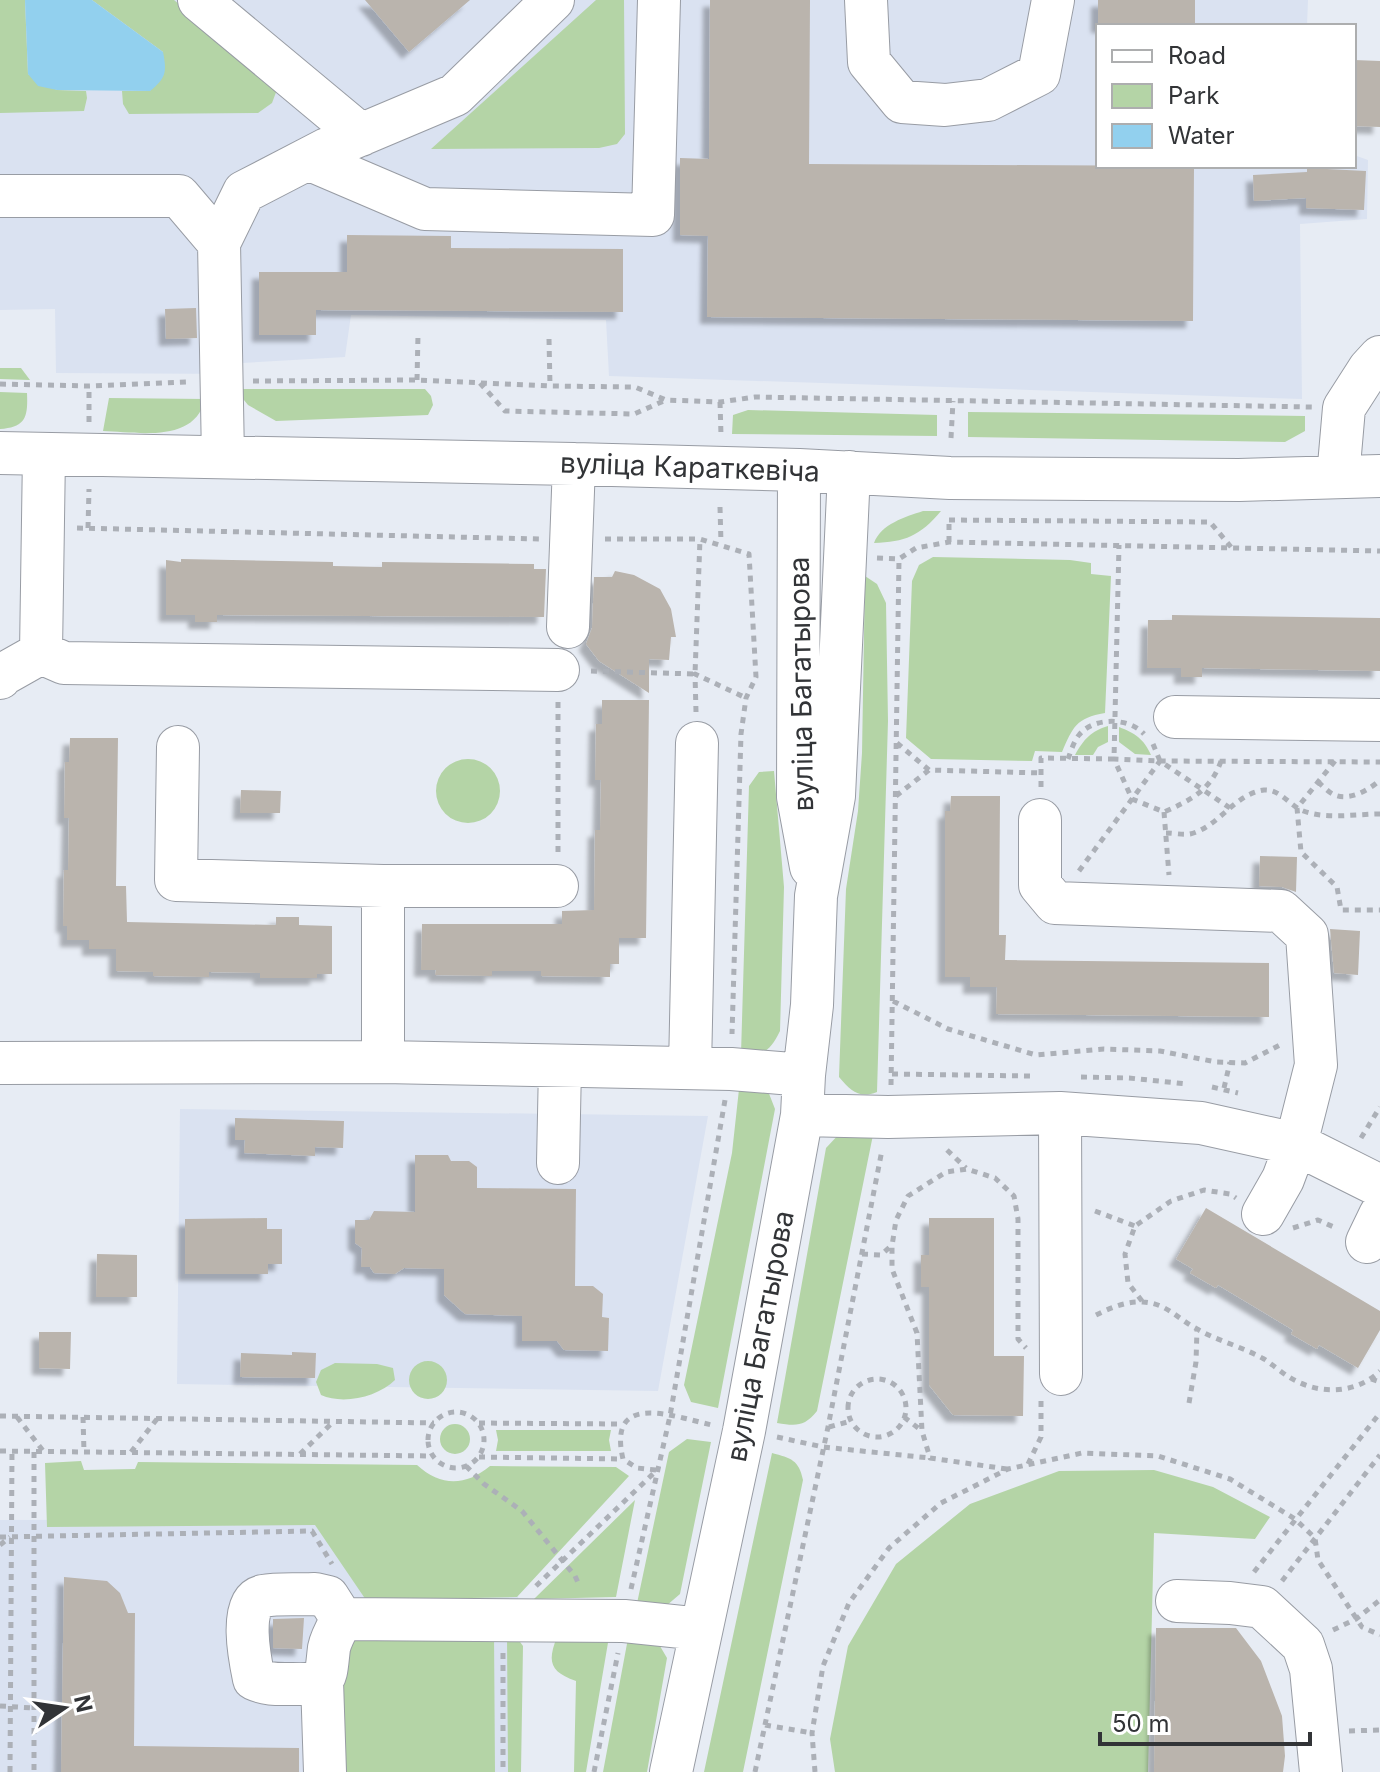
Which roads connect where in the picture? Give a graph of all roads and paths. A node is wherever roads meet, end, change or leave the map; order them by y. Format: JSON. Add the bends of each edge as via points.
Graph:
{"nodes":[{"id":1,"x":199,"y":0,"type":"edge"},
{"id":2,"x":553,"y":0,"type":"edge"},
{"id":3,"x":659,"y":0,"type":"edge"},
{"id":4,"x":866,"y":0,"type":"edge"},
{"id":5,"x":1053,"y":0,"type":"edge"},
{"id":6,"x":361,"y":135,"type":"junction"},
{"id":7,"x":308,"y":159,"type":"junction"},
{"id":8,"x":0,"y":196,"type":"edge"},
{"id":9,"x":219,"y":243,"type":"junction"},
{"id":10,"x":418,"y":335,"type":"dead end"},
{"id":11,"x":549,"y":339,"type":"dead end"},
{"id":12,"x":1380,"y":357,"type":"edge"},
{"id":13,"x":417,"y":380,"type":"junction"},
{"id":14,"x":221,"y":381,"type":"junction"},
{"id":15,"x":479,"y":382,"type":"junction"},
{"id":16,"x":0,"y":384,"type":"edge"},
{"id":17,"x":89,"y":386,"type":"junction"},
{"id":18,"x":550,"y":386,"type":"junction"},
{"id":19,"x":666,"y":400,"type":"junction"},
{"id":20,"x":953,"y":401,"type":"junction"},
{"id":21,"x":720,"y":402,"type":"junction"},
{"id":22,"x":1344,"y":408,"type":"junction"},
{"id":23,"x":89,"y":431,"type":"dead end"},
{"id":24,"x":721,"y":435,"type":"dead end"},
{"id":25,"x":951,"y":438,"type":"dead end"},
{"id":26,"x":0,"y":453,"type":"edge"},
{"id":27,"x":44,"y":454,"type":"junction"},
{"id":28,"x":223,"y":457,"type":"junction"},
{"id":29,"x":574,"y":464,"type":"junction"},
{"id":30,"x":799,"y":470,"type":"junction"},
{"id":31,"x":849,"y":472,"type":"junction"},
{"id":32,"x":1380,"y":476,"type":"edge"},
{"id":33,"x":1338,"y":477,"type":"junction"},
{"id":34,"x":89,"y":478,"type":"dead end"},
{"id":35,"x":720,"y":507,"type":"dead end"},
{"id":36,"x":949,"y":510,"type":"dead end"},
{"id":37,"x":949,"y":520,"type":"junction"},
{"id":38,"x":88,"y":528,"type":"dead end"},
{"id":39,"x":700,"y":539,"type":"dead end"},
{"id":40,"x":949,"y":542,"type":"junction"},
{"id":41,"x":721,"y":543,"type":"dead end"},
{"id":42,"x":1119,"y":545,"type":"junction"},
{"id":43,"x":1232,"y":548,"type":"junction"},
{"id":44,"x":1380,"y":551,"type":"edge"},
{"id":45,"x":568,"y":627,"type":"dead end"},
{"id":46,"x":41,"y":653,"type":"junction"},
{"id":47,"x":558,"y":670,"type":"junction"},
{"id":48,"x":695,"y":674,"type":"junction"},
{"id":49,"x":0,"y":678,"type":"edge"},
{"id":50,"x":746,"y":698,"type":"dead end"},
{"id":51,"x":1175,"y":717,"type":"dead end"},
{"id":52,"x":1374,"y":720,"type":"edge"},
{"id":53,"x":1114,"y":721,"type":"junction"},
{"id":54,"x":697,"y":743,"type":"joint"},
{"id":55,"x":896,"y":743,"type":"junction"},
{"id":56,"x":178,"y":747,"type":"dead end"},
{"id":57,"x":1068,"y":759,"type":"junction"},
{"id":58,"x":1114,"y":759,"type":"junction"},
{"id":59,"x":1160,"y":761,"type":"junction"},
{"id":60,"x":1221,"y":761,"type":"junction"},
{"id":61,"x":1335,"y":762,"type":"junction"},
{"id":62,"x":1380,"y":762,"type":"edge"},
{"id":63,"x":929,"y":770,"type":"junction"},
{"id":64,"x":1042,"y":773,"type":"junction"},
{"id":65,"x":1380,"y":780,"type":"edge"},
{"id":66,"x":1318,"y":782,"type":"junction"},
{"id":67,"x":1205,"y":789,"type":"junction"},
{"id":68,"x":896,"y":796,"type":"junction"},
{"id":69,"x":1132,"y":799,"type":"junction"},
{"id":70,"x":1230,"y":808,"type":"junction"},
{"id":71,"x":1297,"y":808,"type":"junction"},
{"id":72,"x":1164,"y":812,"type":"junction"},
{"id":73,"x":1380,"y":814,"type":"edge"},
{"id":74,"x":1040,"y":820,"type":"joint"},
{"id":75,"x":1166,"y":833,"type":"junction"},
{"id":76,"x":383,"y":886,"type":"junction"},
{"id":77,"x":557,"y":886,"type":"joint"},
{"id":78,"x":816,"y":896,"type":"junction"},
{"id":79,"x":1055,"y":903,"type":"junction"},
{"id":80,"x":1171,"y":907,"type":"junction"},
{"id":81,"x":1380,"y":910,"type":"edge"},
{"id":82,"x":893,"y":1001,"type":"junction"},
{"id":83,"x":1313,"y":1023,"type":"junction"},
{"id":84,"x":383,"y":1062,"type":"junction"},
{"id":85,"x":1230,"y":1062,"type":"junction"},
{"id":86,"x":0,"y":1063,"type":"edge"},
{"id":87,"x":560,"y":1066,"type":"junction"},
{"id":88,"x":690,"y":1068,"type":"junction"},
{"id":89,"x":731,"y":1069,"type":"junction"},
{"id":90,"x":1224,"y":1088,"type":"dead end"},
{"id":91,"x":803,"y":1095,"type":"junction"},
{"id":92,"x":1380,"y":1107,"type":"edge"},
{"id":93,"x":1060,"y":1113,"type":"junction"},
{"id":94,"x":888,"y":1117,"type":"junction"},
{"id":95,"x":1361,"y":1138,"type":"dead end"},
{"id":96,"x":1296,"y":1144,"type":"junction"},
{"id":97,"x":959,"y":1147,"type":"dead end"},
{"id":98,"x":558,"y":1163,"type":"dead end"},
{"id":99,"x":967,"y":1169,"type":"junction"},
{"id":100,"x":1380,"y":1186,"type":"edge"},
{"id":101,"x":1263,"y":1214,"type":"junction"},
{"id":102,"x":1374,"y":1229,"type":"edge"},
{"id":103,"x":892,"y":1246,"type":"junction"},
{"id":104,"x":862,"y":1254,"type":"junction"},
{"id":105,"x":1142,"y":1302,"type":"junction"},
{"id":106,"x":1197,"y":1329,"type":"junction"},
{"id":107,"x":1049,"y":1365,"type":"junction"},
{"id":108,"x":1380,"y":1371,"type":"edge"},
{"id":109,"x":1371,"y":1379,"type":"junction"},
{"id":110,"x":1380,"y":1382,"type":"edge"},
{"id":111,"x":1189,"y":1403,"type":"dead end"},
{"id":112,"x":1380,"y":1413,"type":"edge"},
{"id":113,"x":0,"y":1416,"type":"edge"},
{"id":114,"x":16,"y":1416,"type":"junction"},
{"id":115,"x":670,"y":1416,"type":"junction"},
{"id":116,"x":83,"y":1417,"type":"junction"},
{"id":117,"x":904,"y":1417,"type":"junction"},
{"id":118,"x":158,"y":1418,"type":"junction"},
{"id":119,"x":334,"y":1421,"type":"junction"},
{"id":120,"x":851,"y":1421,"type":"junction"},
{"id":121,"x":434,"y":1423,"type":"junction"},
{"id":122,"x":478,"y":1423,"type":"junction"},
{"id":123,"x":623,"y":1424,"type":"junction"},
{"id":124,"x":713,"y":1425,"type":"dead end"},
{"id":125,"x":828,"y":1427,"type":"junction"},
{"id":126,"x":922,"y":1431,"type":"junction"},
{"id":127,"x":772,"y":1437,"type":"dead end"},
{"id":128,"x":823,"y":1447,"type":"junction"},
{"id":129,"x":0,"y":1451,"type":"edge"},
{"id":130,"x":12,"y":1451,"type":"junction"},
{"id":131,"x":34,"y":1452,"type":"junction"},
{"id":132,"x":44,"y":1452,"type":"junction"},
{"id":133,"x":84,"y":1452,"type":"junction"},
{"id":134,"x":130,"y":1453,"type":"junction"},
{"id":135,"x":300,"y":1455,"type":"junction"},
{"id":136,"x":1380,"y":1455,"type":"edge"},
{"id":137,"x":434,"y":1456,"type":"junction"},
{"id":138,"x":478,"y":1457,"type":"junction"},
{"id":139,"x":930,"y":1458,"type":"junction"},
{"id":140,"x":623,"y":1459,"type":"junction"},
{"id":141,"x":1028,"y":1465,"type":"junction"},
{"id":142,"x":466,"y":1466,"type":"junction"},
{"id":143,"x":1008,"y":1469,"type":"junction"},
{"id":144,"x":657,"y":1470,"type":"dead end"},
{"id":145,"x":1295,"y":1519,"type":"junction"},
{"id":146,"x":35,"y":1535,"type":"junction"},
{"id":147,"x":0,"y":1537,"type":"edge"},
{"id":148,"x":11,"y":1537,"type":"junction"},
{"id":149,"x":1315,"y":1538,"type":"junction"},
{"id":150,"x":0,"y":1545,"type":"edge"},
{"id":151,"x":335,"y":1568,"type":"dead end"},
{"id":152,"x":581,"y":1589,"type":"dead end"},
{"id":153,"x":1380,"y":1600,"type":"edge"},
{"id":154,"x":1177,"y":1601,"type":"dead end"},
{"id":155,"x":1246,"y":1605,"type":"junction"},
{"id":156,"x":342,"y":1619,"type":"junction"},
{"id":157,"x":1356,"y":1619,"type":"junction"},
{"id":158,"x":701,"y":1629,"type":"junction"},
{"id":159,"x":1380,"y":1635,"type":"edge"},
{"id":160,"x":1303,"y":1645,"type":"junction"},
{"id":161,"x":322,"y":1681,"type":"junction"},
{"id":162,"x":0,"y":1698,"type":"edge"},
{"id":163,"x":0,"y":1706,"type":"edge"},
{"id":164,"x":11,"y":1706,"type":"junction"},
{"id":165,"x":34,"y":1708,"type":"junction"},
{"id":166,"x":765,"y":1725,"type":"junction"},
{"id":167,"x":812,"y":1733,"type":"junction"},
{"id":168,"x":10,"y":1772,"type":"edge"},
{"id":169,"x":34,"y":1772,"type":"edge"},
{"id":170,"x":325,"y":1772,"type":"edge"},
{"id":171,"x":671,"y":1772,"type":"edge"},
{"id":172,"x":755,"y":1772,"type":"edge"},
{"id":173,"x":815,"y":1772,"type":"edge"},
{"id":174,"x":1321,"y":1772,"type":"edge"}],
"edges":[{"from":1,"to":6,"type":"street"},
{"from":2,"to":6,"type":"street","via":[[455,95]]},
{"from":3,"to":7,"type":"street","via":[[653,215],[425,209]]},
{"from":4,"to":5,"type":"street","via":[[869,62],[902,102],[945,105],[988,100],[1039,74]]},
{"from":6,"to":7,"type":"street"},
{"from":7,"to":9,"type":"street","via":[[244,192]]},
{"from":8,"to":9,"type":"street","via":[[179,196]]},
{"from":9,"to":14,"type":"street"},
{"from":10,"to":13,"type":"path"},
{"from":11,"to":18,"type":"path"},
{"from":12,"to":22,"type":"street"},
{"from":13,"to":14,"type":"path"},
{"from":13,"to":15,"type":"path"},
{"from":14,"to":17,"type":"path"},
{"from":14,"to":28,"type":"street"},
{"from":15,"to":18,"type":"path"},
{"from":15,"to":19,"type":"path","via":[[505,411],[634,414]]},
{"from":16,"to":17,"type":"path"},
{"from":17,"to":23,"type":"path"},
{"from":18,"to":19,"type":"path","via":[[635,387]]},
{"from":19,"to":21,"type":"path"},
{"from":20,"to":21,"type":"path","via":[[755,397]]},
{"from":20,"to":22,"type":"path"},
{"from":20,"to":25,"type":"path"},
{"from":21,"to":24,"type":"path"},
{"from":22,"to":33,"type":"street"},
{"from":26,"to":27,"type":"street","name":"вуліца Караткевіча"},
{"from":27,"to":28,"type":"street","name":"вуліца Караткевіча"},
{"from":27,"to":46,"type":"street"},
{"from":28,"to":29,"type":"street","name":"вуліца Караткевіча"},
{"from":29,"to":30,"type":"street","name":"вуліца Караткевіча"},
{"from":29,"to":45,"type":"street"},
{"from":30,"to":31,"type":"street","name":"вуліца Караткевіча"},
{"from":30,"to":78,"type":"street","name":"вуліца Багатырова","via":[[798,797]]},
{"from":31,"to":33,"type":"street","name":"вуліца Караткевіча","via":[[964,478]]},
{"from":31,"to":78,"type":"street","name":"вуліца Багатырова","via":[[834,796]]},
{"from":32,"to":33,"type":"street","name":"вуліца Караткевіча"},
{"from":34,"to":38,"type":"path"},
{"from":35,"to":41,"type":"path"},
{"from":36,"to":37,"type":"path"},
{"from":37,"to":40,"type":"path"},
{"from":37,"to":43,"type":"path","via":[[1210,522]]},
{"from":39,"to":48,"type":"path"},
{"from":40,"to":42,"type":"path"},
{"from":40,"to":55,"type":"path","via":[[916,548],[899,559]]},
{"from":42,"to":43,"type":"path"},
{"from":42,"to":53,"type":"path"},
{"from":43,"to":44,"type":"path"},
{"from":46,"to":47,"type":"street","via":[[64,663]]},
{"from":46,"to":49,"type":"street"},
{"from":47,"to":48,"type":"path"},
{"from":47,"to":77,"type":"path"},
{"from":48,"to":50,"type":"path"},
{"from":48,"to":54,"type":"path"},
{"from":51,"to":52,"type":"street"},
{"from":52,"to":61,"type":"path"},
{"from":53,"to":57,"type":"path","via":[[1098,722],[1080,733]]},
{"from":53,"to":58,"type":"path"},
{"from":53,"to":59,"type":"path","via":[[1139,728]]},
{"from":54,"to":88,"type":"street"},
{"from":55,"to":63,"type":"path"},
{"from":55,"to":68,"type":"path"},
{"from":56,"to":76,"type":"street","via":[[176,880]]},
{"from":57,"to":58,"type":"path"},
{"from":57,"to":64,"type":"path","via":[[1041,758]]},
{"from":58,"to":59,"type":"path"},
{"from":58,"to":69,"type":"path"},
{"from":59,"to":60,"type":"path"},
{"from":59,"to":67,"type":"path"},
{"from":59,"to":69,"type":"path"},
{"from":60,"to":61,"type":"path"},
{"from":60,"to":67,"type":"path"},
{"from":61,"to":62,"type":"path"},
{"from":61,"to":66,"type":"path"},
{"from":63,"to":64,"type":"path"},
{"from":63,"to":68,"type":"path"},
{"from":64,"to":74,"type":"path"},
{"from":65,"to":66,"type":"path","via":[[1355,795],[1336,796]]},
{"from":66,"to":71,"type":"path"},
{"from":67,"to":70,"type":"path"},
{"from":67,"to":72,"type":"path"},
{"from":68,"to":82,"type":"path"},
{"from":69,"to":72,"type":"path"},
{"from":69,"to":79,"type":"path"},
{"from":70,"to":71,"type":"path","via":[[1267,789]]},
{"from":70,"to":75,"type":"path","via":[[1190,834]]},
{"from":71,"to":73,"type":"path","via":[[1316,816]]},
{"from":71,"to":81,"type":"path","via":[[1301,852],[1337,887],[1341,910]]},
{"from":72,"to":75,"type":"path"},
{"from":74,"to":79,"type":"street","via":[[1040,885]]},
{"from":75,"to":80,"type":"path"},
{"from":76,"to":77,"type":"street"},
{"from":76,"to":84,"type":"street"},
{"from":78,"to":91,"type":"street","name":"вуліца Багатырова"},
{"from":79,"to":80,"type":"street"},
{"from":80,"to":83,"type":"street","via":[[1281,911],[1307,935]]},
{"from":82,"to":85,"type":"path","via":[[948,1029],[1036,1055],[1146,1050]]},
{"from":82,"to":94,"type":"path"},
{"from":83,"to":85,"type":"path","via":[[1274,1050],[1245,1063]]},
{"from":83,"to":96,"type":"street","via":[[1316,1065]]},
{"from":84,"to":86,"type":"street"},
{"from":84,"to":87,"type":"street"},
{"from":85,"to":90,"type":"path"},
{"from":87,"to":88,"type":"street"},
{"from":87,"to":98,"type":"street"},
{"from":88,"to":89,"type":"street"},
{"from":89,"to":91,"type":"street"},
{"from":89,"to":115,"type":"path"},
{"from":91,"to":94,"type":"street"},
{"from":91,"to":158,"type":"street","name":"вуліца Багатырова","via":[[744,1431]]},
{"from":92,"to":95,"type":"path"},
{"from":93,"to":94,"type":"street"},
{"from":93,"to":96,"type":"street","via":[[1201,1123]]},
{"from":93,"to":107,"type":"street"},
{"from":94,"to":104,"type":"path"},
{"from":96,"to":100,"type":"street"},
{"from":96,"to":101,"type":"street"},
{"from":97,"to":99,"type":"path","via":[[944,1147]]},
{"from":99,"to":103,"type":"path","via":[[946,1172],[908,1196],[896,1220]]},
{"from":99,"to":107,"type":"path","via":[[995,1178],[1014,1196],[1018,1339]]},
{"from":101,"to":102,"type":"path","via":[[1289,1229],[1318,1220]]},
{"from":101,"to":105,"type":"path","via":[[1230,1194],[1204,1190],[1171,1201],[1135,1226],[1125,1254],[1128,1283]]},
{"from":103,"to":104,"type":"path","via":[[881,1255]]},
{"from":103,"to":126,"type":"path","via":[[892,1269],[917,1333]]},
{"from":104,"to":125,"type":"path"},
{"from":105,"to":106,"type":"path","via":[[1165,1307]]},
{"from":105,"to":107,"type":"path","via":[[1115,1306],[1080,1322]]},
{"from":106,"to":109,"type":"path","via":[[1319,1389],[1346,1390]]},
{"from":106,"to":111,"type":"path"},
{"from":107,"to":141,"type":"path","via":[[1041,1437]]},
{"from":108,"to":109,"type":"path"},
{"from":109,"to":110,"type":"path"},
{"from":112,"to":145,"type":"path"},
{"from":113,"to":114,"type":"path"},
{"from":114,"to":116,"type":"path"},
{"from":114,"to":132,"type":"path"},
{"from":115,"to":123,"type":"path","via":[[646,1412]]},
{"from":115,"to":124,"type":"path"},
{"from":116,"to":118,"type":"path"},
{"from":116,"to":133,"type":"path"},
{"from":117,"to":120,"type":"path","via":[[890,1434],[875,1437]]},
{"from":117,"to":120,"type":"path","via":[[905,1402],[898,1389],[871,1380],[849,1399]]},
{"from":117,"to":126,"type":"path"},
{"from":118,"to":119,"type":"path"},
{"from":118,"to":134,"type":"path"},
{"from":119,"to":121,"type":"path"},
{"from":119,"to":135,"type":"path"},
{"from":120,"to":125,"type":"path"},
{"from":121,"to":122,"type":"path","via":[[457,1412]]},
{"from":121,"to":137,"type":"path","via":[[428,1439]]},
{"from":122,"to":123,"type":"path"},
{"from":122,"to":138,"type":"path","via":[[484,1441]]},
{"from":123,"to":140,"type":"path","via":[[618,1438]]},
{"from":125,"to":128,"type":"path"},
{"from":126,"to":139,"type":"path"},
{"from":127,"to":128,"type":"path"},
{"from":128,"to":139,"type":"path"},
{"from":128,"to":166,"type":"path"},
{"from":129,"to":130,"type":"path"},
{"from":130,"to":131,"type":"path"},
{"from":130,"to":148,"type":"path"},
{"from":131,"to":132,"type":"path"},
{"from":131,"to":146,"type":"path"},
{"from":132,"to":133,"type":"path"},
{"from":133,"to":134,"type":"path"},
{"from":134,"to":135,"type":"path"},
{"from":135,"to":137,"type":"path"},
{"from":136,"to":149,"type":"path"},
{"from":137,"to":142,"type":"path","via":[[444,1466]]},
{"from":138,"to":140,"type":"path"},
{"from":138,"to":142,"type":"path"},
{"from":139,"to":143,"type":"path"},
{"from":140,"to":144,"type":"path","via":[[637,1468]]},
{"from":141,"to":143,"type":"path"},
{"from":141,"to":145,"type":"path","via":[[1082,1453],[1158,1456],[1230,1479]]},
{"from":142,"to":152,"type":"path","via":[[522,1511]]},
{"from":143,"to":167,"type":"path","via":[[941,1503],[889,1548],[849,1603],[823,1666]]},
{"from":145,"to":149,"type":"path"},
{"from":145,"to":155,"type":"path"},
{"from":146,"to":148,"type":"path"},
{"from":146,"to":151,"type":"path","via":[[312,1531]]},
{"from":146,"to":165,"type":"path"},
{"from":147,"to":148,"type":"path"},
{"from":148,"to":150,"type":"path"},
{"from":148,"to":164,"type":"path"},
{"from":149,"to":155,"type":"path"},
{"from":149,"to":157,"type":"path","via":[[1318,1560]]},
{"from":153,"to":157,"type":"path"},
{"from":154,"to":155,"type":"street"},
{"from":155,"to":160,"type":"street"},
{"from":156,"to":158,"type":"street","via":[[624,1621]]},
{"from":156,"to":161,"type":"street","via":[[329,1646],[329,1670]]},
{"from":156,"to":161,"type":"street","via":[[328,1597],[315,1594],[260,1597],[250,1604],[254,1679],[264,1684]]},
{"from":157,"to":159,"type":"path"},
{"from":157,"to":160,"type":"path"},
{"from":158,"to":171,"type":"street","name":"вуліца Багатырова"},
{"from":160,"to":174,"type":"street","via":[[1311,1669]]},
{"from":161,"to":170,"type":"street"},
{"from":162,"to":164,"type":"path"},
{"from":163,"to":164,"type":"path"},
{"from":164,"to":165,"type":"path"},
{"from":164,"to":168,"type":"path"},
{"from":165,"to":169,"type":"path"},
{"from":166,"to":167,"type":"path"},
{"from":166,"to":172,"type":"path"},
{"from":167,"to":173,"type":"path"}]}
